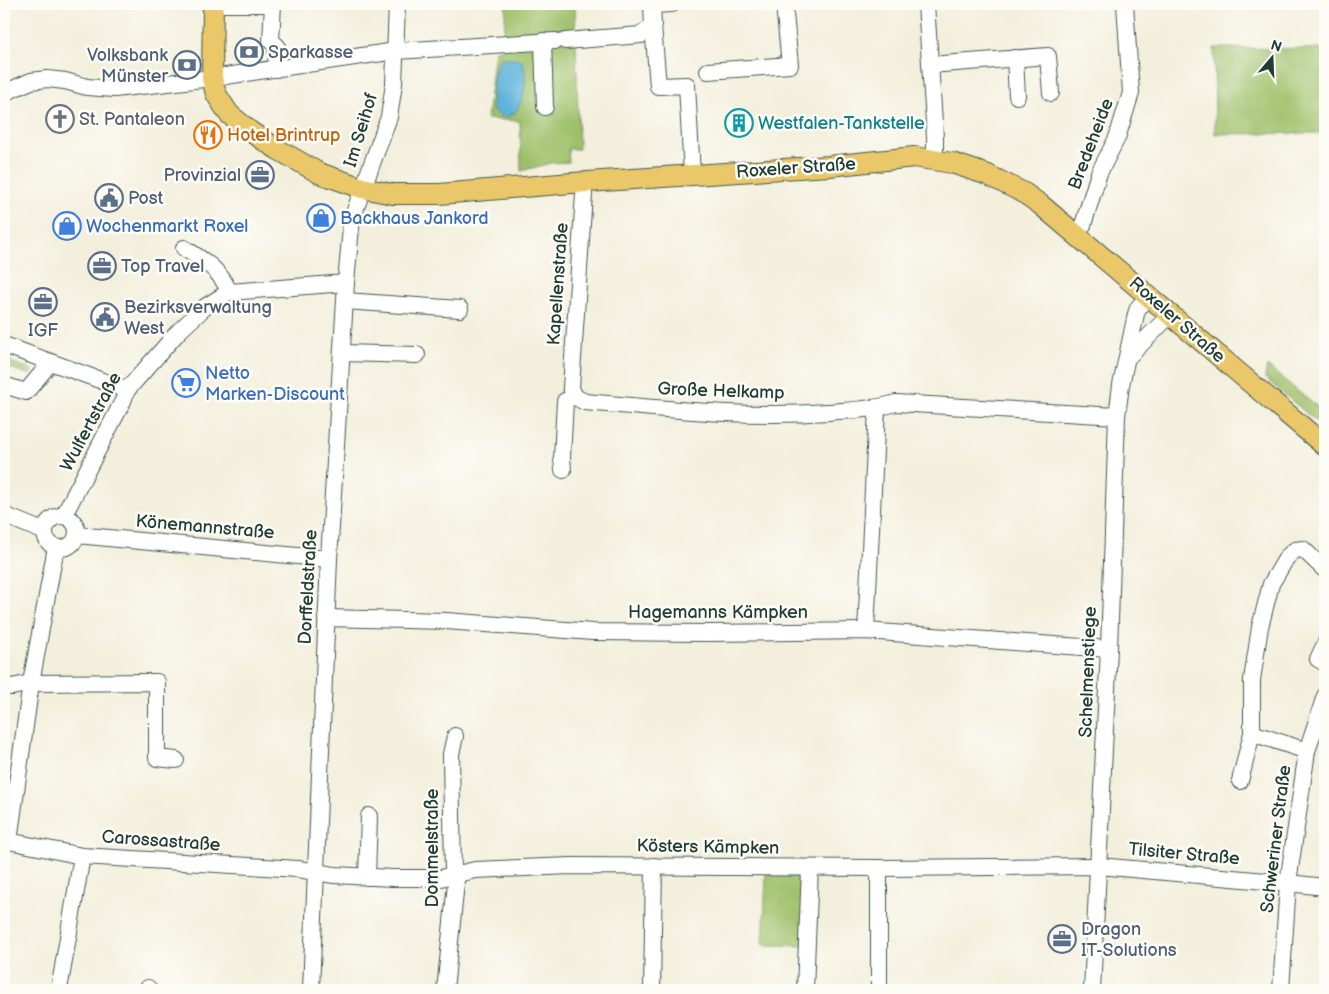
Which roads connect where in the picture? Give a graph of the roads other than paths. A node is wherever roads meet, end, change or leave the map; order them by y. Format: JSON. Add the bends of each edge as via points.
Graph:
{"nodes":[{"id":1,"x":212,"y":4,"type":"edge"},
{"id":2,"x":397,"y":4,"type":"edge"},
{"id":3,"x":672,"y":4,"type":"edge"},
{"id":4,"x":784,"y":4,"type":"edge"},
{"id":5,"x":926,"y":4,"type":"edge"},
{"id":6,"x":1125,"y":4,"type":"edge"},
{"id":7,"x":653,"y":26,"type":"junction"},
{"id":8,"x":554,"y":41,"type":"junction"},
{"id":9,"x":396,"y":52,"type":"junction"},
{"id":10,"x":1015,"y":58,"type":"junction"},
{"id":11,"x":930,"y":65,"type":"junction"},
{"id":12,"x":276,"y":69,"type":"junction"},
{"id":13,"x":708,"y":71,"type":"dead end"},
{"id":14,"x":212,"y":78,"type":"junction"},
{"id":15,"x":4,"y":93,"type":"edge"},
{"id":16,"x":1051,"y":93,"type":"dead end"},
{"id":17,"x":1017,"y":96,"type":"dead end"},
{"id":18,"x":545,"y":107,"type":"dead end"},
{"id":19,"x":935,"y":159,"type":"junction"},
{"id":20,"x":692,"y":175,"type":"junction"},
{"id":21,"x":582,"y":183,"type":"junction"},
{"id":22,"x":362,"y":188,"type":"junction"},
{"id":23,"x":1076,"y":234,"type":"junction"},
{"id":24,"x":184,"y":248,"type":"dead end"},
{"id":25,"x":346,"y":283,"type":"junction"},
{"id":26,"x":229,"y":292,"type":"junction"},
{"id":27,"x":1149,"y":295,"type":"junction"},
{"id":28,"x":345,"y":301,"type":"junction"},
{"id":29,"x":460,"y":309,"type":"dead end"},
{"id":30,"x":1171,"y":314,"type":"junction"},
{"id":31,"x":4,"y":345,"type":"edge"},
{"id":32,"x":342,"y":353,"type":"junction"},
{"id":33,"x":417,"y":355,"type":"dead end"},
{"id":34,"x":1128,"y":357,"type":"junction"},
{"id":35,"x":51,"y":362,"type":"junction"},
{"id":36,"x":4,"y":385,"type":"edge"},
{"id":37,"x":127,"y":390,"type":"junction"},
{"id":38,"x":568,"y":394,"type":"junction"},
{"id":39,"x":877,"y":409,"type":"junction"},
{"id":40,"x":1117,"y":416,"type":"junction"},
{"id":41,"x":1325,"y":446,"type":"edge"},
{"id":42,"x":563,"y":470,"type":"dead end"},
{"id":43,"x":4,"y":515,"type":"edge"},
{"id":44,"x":64,"y":516,"type":"junction"},
{"id":45,"x":44,"y":532,"type":"junction"},
{"id":46,"x":77,"y":535,"type":"junction"},
{"id":47,"x":56,"y":547,"type":"junction"},
{"id":48,"x":329,"y":559,"type":"junction"},
{"id":49,"x":1325,"y":570,"type":"edge"},
{"id":50,"x":326,"y":618,"type":"junction"},
{"id":51,"x":866,"y":631,"type":"junction"},
{"id":52,"x":1325,"y":644,"type":"edge"},
{"id":53,"x":1109,"y":649,"type":"junction"},
{"id":54,"x":1325,"y":663,"type":"edge"},
{"id":55,"x":31,"y":683,"type":"junction"},
{"id":56,"x":4,"y":686,"type":"edge"},
{"id":57,"x":1325,"y":696,"type":"edge"},
{"id":58,"x":1252,"y":733,"type":"junction"},
{"id":59,"x":456,"y":736,"type":"dead end"},
{"id":60,"x":1307,"y":751,"type":"junction"},
{"id":61,"x":176,"y":760,"type":"dead end"},
{"id":62,"x":1240,"y":781,"type":"dead end"},
{"id":63,"x":369,"y":816,"type":"dead end"},
{"id":64,"x":7,"y":840,"type":"edge"},
{"id":65,"x":82,"y":856,"type":"junction"},
{"id":66,"x":654,"y":866,"type":"junction"},
{"id":67,"x":1099,"y":866,"type":"junction"},
{"id":68,"x":810,"y":868,"type":"junction"},
{"id":69,"x":879,"y":868,"type":"junction"},
{"id":70,"x":317,"y":873,"type":"junction"},
{"id":71,"x":453,"y":874,"type":"junction"},
{"id":72,"x":367,"y":877,"type":"junction"},
{"id":73,"x":1288,"y":882,"type":"junction"},
{"id":74,"x":1325,"y":887,"type":"edge"},
{"id":75,"x":58,"y":990,"type":"edge"},
{"id":76,"x":311,"y":990,"type":"edge"},
{"id":77,"x":445,"y":990,"type":"edge"},
{"id":78,"x":652,"y":990,"type":"edge"},
{"id":79,"x":805,"y":990,"type":"edge"},
{"id":80,"x":879,"y":990,"type":"edge"},
{"id":81,"x":1092,"y":990,"type":"edge"},
{"id":82,"x":1281,"y":990,"type":"edge"}],
"edges":[{"from":1,"to":12,"type":"street","via":[[273,4],[271,41],[277,46]]},
{"from":1,"to":14,"type":"main road"},
{"from":2,"to":9,"type":"street","name":"Im Seihof"},
{"from":3,"to":7,"type":"street","via":[[652,5]]},
{"from":4,"to":13,"type":"street","via":[[790,65]]},
{"from":5,"to":11,"type":"street"},
{"from":6,"to":23,"type":"street","name":"Bredeheide","via":[[1131,93],[1117,138],[1099,173],[1083,225]]},
{"from":7,"to":8,"type":"street","via":[[642,35]]},
{"from":7,"to":20,"type":"street","via":[[658,86],[687,85]]},
{"from":8,"to":9,"type":"street"},
{"from":8,"to":18,"type":"street"},
{"from":9,"to":12,"type":"street"},
{"from":9,"to":22,"type":"street","name":"Im Seihof","via":[[389,117]]},
{"from":10,"to":11,"type":"street"},
{"from":10,"to":16,"type":"street","via":[[1048,56]]},
{"from":10,"to":17,"type":"street"},
{"from":11,"to":19,"type":"street"},
{"from":12,"to":14,"type":"street"},
{"from":14,"to":15,"type":"street","via":[[114,90],[47,79],[31,81]]},
{"from":14,"to":22,"type":"main road","name":"Roxeler Straße","via":[[216,94],[229,114],[251,132],[319,173]]},
{"from":19,"to":20,"type":"main road","name":"Roxeler Straße","via":[[907,158]]},
{"from":19,"to":23,"type":"main road","name":"Roxeler Straße","via":[[1005,182],[1030,197]]},
{"from":20,"to":21,"type":"main road","name":"Roxeler Straße"},
{"from":21,"to":22,"type":"main road","name":"Roxeler Straße","via":[[439,194],[393,194]]},
{"from":21,"to":38,"type":"street","name":"Kapellenstraße","via":[[577,306]]},
{"from":22,"to":25,"type":"street","name":"Dorffeldstraße","via":[[351,227]]},
{"from":23,"to":27,"type":"main road","name":"Roxeler Straße"},
{"from":24,"to":26,"type":"street","via":[[216,270]]},
{"from":25,"to":26,"type":"street","name":"Wulfertstraße"},
{"from":25,"to":28,"type":"street","name":"Dorffeldstraße"},
{"from":26,"to":37,"type":"street","name":"Wulfertstraße","via":[[205,307],[179,330]]},
{"from":27,"to":30,"type":"main road","name":"Roxeler Straße"},
{"from":27,"to":34,"type":"street","name":"Schelmenstiege","via":[[1138,308]]},
{"from":28,"to":29,"type":"street"},
{"from":28,"to":32,"type":"street","name":"Dorffeldstraße"},
{"from":30,"to":34,"type":"street"},
{"from":30,"to":41,"type":"main road","name":"Roxeler Straße"},
{"from":31,"to":35,"type":"street"},
{"from":32,"to":33,"type":"street"},
{"from":32,"to":48,"type":"street","name":"Dorffeldstraße"},
{"from":34,"to":40,"type":"street","name":"Schelmenstiege"},
{"from":35,"to":36,"type":"street","via":[[26,392]]},
{"from":35,"to":37,"type":"street"},
{"from":37,"to":44,"type":"street","name":"Wulfertstraße"},
{"from":38,"to":39,"type":"street","name":"Große Helkamp","via":[[585,402],[727,413],[798,414]]},
{"from":38,"to":42,"type":"street","name":"Kapellenstraße"},
{"from":39,"to":40,"type":"street","name":"Große Helkamp","via":[[896,403]]},
{"from":39,"to":51,"type":"street"},
{"from":40,"to":53,"type":"street","name":"Schelmenstiege"},
{"from":43,"to":45,"type":"street"},
{"from":44,"to":45,"type":"street","via":[[52,518]]},
{"from":44,"to":46,"type":"street","via":[[75,524]]},
{"from":45,"to":47,"type":"street"},
{"from":46,"to":47,"type":"street","via":[[69,546]]},
{"from":46,"to":48,"type":"street","name":"Könemannstraße"},
{"from":47,"to":55,"type":"street"},
{"from":48,"to":50,"type":"street","name":"Dorffeldstraße"},
{"from":49,"to":58,"type":"street","via":[[1303,549],[1295,550],[1271,584],[1252,680]]},
{"from":50,"to":51,"type":"street","name":"Hagemanns Kämpken","via":[[446,621],[593,632]]},
{"from":50,"to":70,"type":"street","name":"Dorffeldstraße"},
{"from":51,"to":53,"type":"street","name":"Hagemanns Kämpken"},
{"from":52,"to":54,"type":"street","via":[[1318,660]]},
{"from":53,"to":67,"type":"street","name":"Schelmenstiege"},
{"from":55,"to":56,"type":"street"},
{"from":55,"to":61,"type":"street","via":[[157,682],[157,758]]},
{"from":55,"to":64,"type":"street"},
{"from":57,"to":60,"type":"street","name":"Schweriner Straße"},
{"from":58,"to":60,"type":"street"},
{"from":58,"to":62,"type":"street"},
{"from":59,"to":71,"type":"street","name":"Dommelstraße","via":[[451,754]]},
{"from":60,"to":73,"type":"street","name":"Schweriner Straße"},
{"from":63,"to":72,"type":"street"},
{"from":64,"to":65,"type":"street","name":"Carossastraße"},
{"from":65,"to":70,"type":"street","name":"Carossastraße","via":[[298,869]]},
{"from":65,"to":75,"type":"street"},
{"from":66,"to":68,"type":"street","name":"Kösters Kämpken"},
{"from":66,"to":71,"type":"street","name":"Kösters Kämpken","via":[[571,866],[475,870]]},
{"from":66,"to":78,"type":"street"},
{"from":67,"to":69,"type":"street","name":"Kösters Kämpken"},
{"from":67,"to":73,"type":"street","name":"Tilsiter Straße"},
{"from":67,"to":81,"type":"street","name":"Schelmenstiege"},
{"from":68,"to":69,"type":"street","name":"Kösters Kämpken"},
{"from":68,"to":79,"type":"street"},
{"from":69,"to":80,"type":"street"},
{"from":70,"to":72,"type":"street","name":"Kösters Kämpken"},
{"from":70,"to":76,"type":"street","name":"Dorffeldstraße"},
{"from":71,"to":72,"type":"street","name":"Kösters Kämpken","via":[[441,878]]},
{"from":71,"to":77,"type":"street","name":"Dommelstraße","via":[[456,883]]},
{"from":73,"to":74,"type":"street","name":"Tilsiter Straße"},
{"from":73,"to":82,"type":"street","name":"Schweriner Straße"}]}
